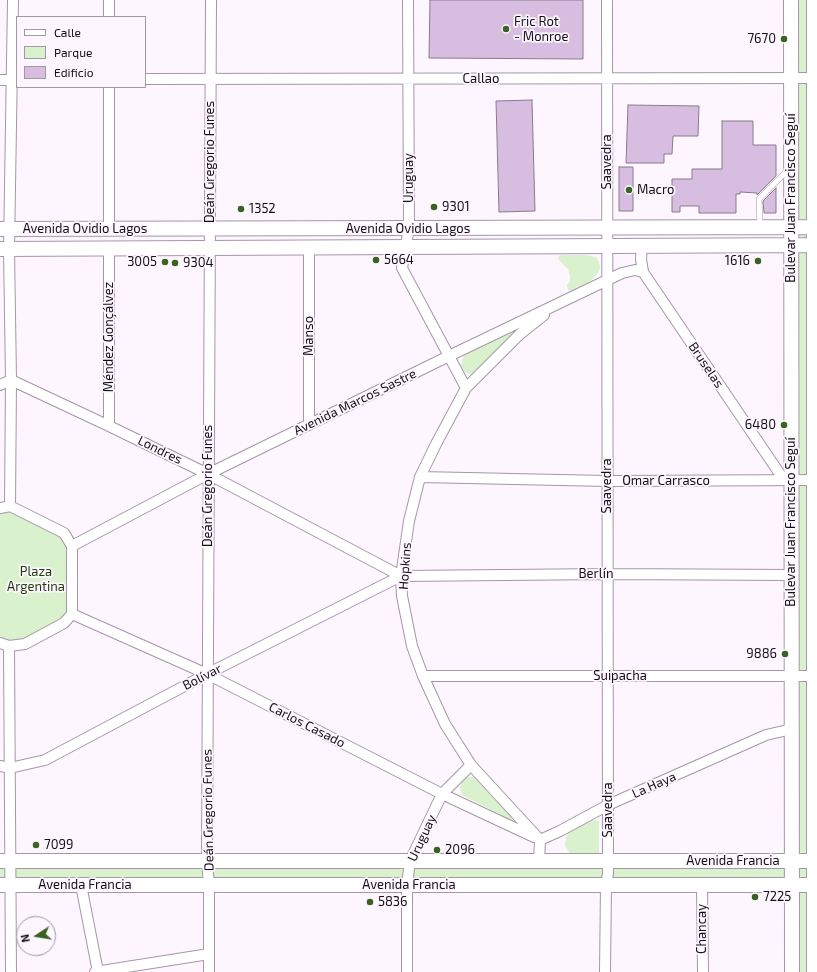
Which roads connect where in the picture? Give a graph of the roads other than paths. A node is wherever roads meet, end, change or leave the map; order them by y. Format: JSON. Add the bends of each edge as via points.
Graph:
{"nodes":[{"id":1,"x":13,"y":0,"type":"edge"},
{"id":2,"x":109,"y":0,"type":"edge"},
{"id":3,"x":211,"y":0,"type":"edge"},
{"id":4,"x":408,"y":0,"type":"edge"},
{"id":5,"x":606,"y":0,"type":"edge"},
{"id":6,"x":791,"y":0,"type":"edge"},
{"id":7,"x":814,"y":0,"type":"edge"},
{"id":8,"x":109,"y":16,"type":"edge"},
{"id":9,"x":791,"y":78,"type":"junction"},
{"id":10,"x":816,"y":78,"type":"edge"},
{"id":11,"x":146,"y":79,"type":"edge"},
{"id":12,"x":211,"y":79,"type":"junction"},
{"id":13,"x":408,"y":79,"type":"junction"},
{"id":14,"x":607,"y":79,"type":"junction"},
{"id":15,"x":0,"y":80,"type":"edge"},
{"id":16,"x":14,"y":80,"type":"edge"},
{"id":17,"x":109,"y":88,"type":"edge"},
{"id":18,"x":791,"y":167,"type":"junction"},
{"id":19,"x":791,"y":227,"type":"junction"},
{"id":20,"x":816,"y":227,"type":"edge"},
{"id":21,"x":409,"y":228,"type":"junction"},
{"id":22,"x":606,"y":228,"type":"junction"},
{"id":23,"x":760,"y":228,"type":"junction"},
{"id":24,"x":4,"y":229,"type":"edge"},
{"id":25,"x":109,"y":229,"type":"junction"},
{"id":26,"x":210,"y":230,"type":"junction"},
{"id":27,"x":791,"y":245,"type":"junction"},
{"id":28,"x":816,"y":245,"type":"edge"},
{"id":29,"x":606,"y":246,"type":"junction"},
{"id":30,"x":642,"y":246,"type":"junction"},
{"id":31,"x":406,"y":247,"type":"junction"},
{"id":32,"x":210,"y":248,"type":"junction"},
{"id":33,"x":309,"y":248,"type":"junction"},
{"id":34,"x":4,"y":249,"type":"edge"},
{"id":35,"x":109,"y":249,"type":"junction"},
{"id":36,"x":643,"y":272,"type":"junction"},
{"id":37,"x":607,"y":281,"type":"junction"},
{"id":38,"x":558,"y":304,"type":"junction"},
{"id":39,"x":449,"y":356,"type":"junction"},
{"id":40,"x":11,"y":380,"type":"junction"},
{"id":41,"x":0,"y":385,"type":"edge"},
{"id":42,"x":466,"y":388,"type":"junction"},
{"id":43,"x":309,"y":425,"type":"junction"},
{"id":44,"x":109,"y":426,"type":"junction"},
{"id":45,"x":208,"y":474,"type":"junction"},
{"id":46,"x":420,"y":477,"type":"junction"},
{"id":47,"x":788,"y":480,"type":"junction"},
{"id":48,"x":816,"y":480,"type":"edge"},
{"id":49,"x":607,"y":481,"type":"junction"},
{"id":50,"x":10,"y":506,"type":"junction"},
{"id":51,"x":0,"y":508,"type":"edge"},
{"id":52,"x":72,"y":546,"type":"junction"},
{"id":53,"x":607,"y":574,"type":"junction"},
{"id":54,"x":792,"y":575,"type":"junction"},
{"id":55,"x":401,"y":576,"type":"junction"},
{"id":56,"x":72,"y":614,"type":"junction"},
{"id":57,"x":5,"y":644,"type":"edge"},
{"id":58,"x":207,"y":674,"type":"junction"},
{"id":59,"x":423,"y":676,"type":"junction"},
{"id":60,"x":607,"y":676,"type":"junction"},
{"id":61,"x":792,"y":676,"type":"junction"},
{"id":62,"x":816,"y":676,"type":"edge"},
{"id":63,"x":792,"y":729,"type":"junction"},
{"id":64,"x":471,"y":765,"type":"junction"},
{"id":65,"x":0,"y":766,"type":"edge"},
{"id":66,"x":10,"y":768,"type":"junction"},
{"id":67,"x":442,"y":794,"type":"junction"},
{"id":68,"x":608,"y":805,"type":"junction"},
{"id":69,"x":540,"y":840,"type":"junction"},
{"id":70,"x":6,"y":861,"type":"edge"},
{"id":71,"x":206,"y":861,"type":"junction"},
{"id":72,"x":410,"y":861,"type":"junction"},
{"id":73,"x":539,"y":861,"type":"junction"},
{"id":74,"x":608,"y":861,"type":"junction"},
{"id":75,"x":816,"y":861,"type":"edge"},
{"id":76,"x":792,"y":862,"type":"junction"},
{"id":77,"x":6,"y":885,"type":"edge"},
{"id":78,"x":81,"y":885,"type":"junction"},
{"id":79,"x":209,"y":885,"type":"junction"},
{"id":80,"x":406,"y":885,"type":"junction"},
{"id":81,"x":702,"y":885,"type":"junction"},
{"id":82,"x":792,"y":885,"type":"junction"},
{"id":83,"x":816,"y":885,"type":"edge"},
{"id":84,"x":606,"y":886,"type":"junction"},
{"id":85,"x":209,"y":954,"type":"junction"},
{"id":86,"x":11,"y":972,"type":"edge"},
{"id":87,"x":97,"y":972,"type":"edge"},
{"id":88,"x":209,"y":972,"type":"edge"},
{"id":89,"x":407,"y":972,"type":"edge"},
{"id":90,"x":605,"y":972,"type":"edge"},
{"id":91,"x":703,"y":972,"type":"edge"},
{"id":92,"x":792,"y":972,"type":"edge"},
{"id":93,"x":814,"y":972,"type":"edge"}],
"edges":[{"from":1,"to":16,"type":"street"},
{"from":2,"to":8,"type":"street"},
{"from":3,"to":12,"type":"street","name":"Deán Gregorio Funes"},
{"from":4,"to":13,"type":"street","name":"Uruguay"},
{"from":5,"to":14,"type":"street","name":"Saavedra"},
{"from":6,"to":9,"type":"main road","name":"Bulevar Juan Francisco Seguí"},
{"from":7,"to":10,"type":"main road","name":"Bulevar Juan Francisco Seguí"},
{"from":9,"to":10,"type":"street","name":"Callao"},
{"from":9,"to":14,"type":"street","name":"Callao"},
{"from":9,"to":18,"type":"main road","name":"Bulevar Juan Francisco Seguí"},
{"from":10,"to":20,"type":"main road","name":"Bulevar Juan Francisco Seguí"},
{"from":11,"to":12,"type":"street","name":"Callao"},
{"from":12,"to":13,"type":"street","name":"Callao"},
{"from":12,"to":26,"type":"street","name":"Deán Gregorio Funes"},
{"from":13,"to":14,"type":"street","name":"Callao"},
{"from":13,"to":21,"type":"street","name":"Uruguay"},
{"from":14,"to":22,"type":"street","name":"Saavedra"},
{"from":15,"to":16,"type":"street"},
{"from":16,"to":24,"type":"street"},
{"from":17,"to":25,"type":"street"},
{"from":18,"to":19,"type":"main road","name":"Bulevar Juan Francisco Seguí"},
{"from":18,"to":23,"type":"lane","via":[[759,199]]},
{"from":19,"to":20,"type":"main road","name":"Avenida Ovidio Lagos"},
{"from":19,"to":23,"type":"main road","name":"Avenida Ovidio Lagos"},
{"from":19,"to":27,"type":"main road","name":"Bulevar Juan Francisco Seguí"},
{"from":20,"to":28,"type":"main road","name":"Bulevar Juan Francisco Seguí"},
{"from":21,"to":22,"type":"main road","name":"Avenida Ovidio Lagos"},
{"from":21,"to":26,"type":"main road","name":"Avenida Ovidio Lagos"},
{"from":21,"to":31,"type":"street","name":"Uruguay"},
{"from":22,"to":23,"type":"main road","name":"Avenida Ovidio Lagos"},
{"from":22,"to":29,"type":"street","name":"Saavedra"},
{"from":24,"to":25,"type":"main road","name":"Avenida Ovidio Lagos"},
{"from":24,"to":34,"type":"street"},
{"from":25,"to":26,"type":"main road","name":"Avenida Ovidio Lagos"},
{"from":26,"to":32,"type":"street","name":"Deán Gregorio Funes"},
{"from":27,"to":28,"type":"main road","name":"Avenida Ovidio Lagos"},
{"from":27,"to":30,"type":"main road","name":"Avenida Ovidio Lagos"},
{"from":27,"to":47,"type":"main road","name":"Bulevar Juan Francisco Seguí"},
{"from":28,"to":48,"type":"main road","name":"Bulevar Juan Francisco Seguí"},
{"from":29,"to":30,"type":"main road","name":"Avenida Ovidio Lagos"},
{"from":29,"to":31,"type":"main road","name":"Avenida Ovidio Lagos"},
{"from":29,"to":37,"type":"street","name":"Saavedra"},
{"from":30,"to":36,"type":"street","name":"Bruselas"},
{"from":31,"to":33,"type":"main road","name":"Avenida Ovidio Lagos"},
{"from":31,"to":39,"type":"street","name":"Uruguay","via":[[402,268]]},
{"from":32,"to":33,"type":"main road","name":"Avenida Ovidio Lagos"},
{"from":32,"to":35,"type":"main road","name":"Avenida Ovidio Lagos"},
{"from":32,"to":45,"type":"street","name":"Deán Gregorio Funes"},
{"from":33,"to":43,"type":"street","name":"Manso"},
{"from":34,"to":35,"type":"main road","name":"Avenida Ovidio Lagos"},
{"from":34,"to":40,"type":"street"},
{"from":35,"to":44,"type":"street","name":"Méndez Gonçálvez"},
{"from":36,"to":37,"type":"street","name":"Avenida Marcos Sastre","via":[[635,270],[622,273]]},
{"from":36,"to":47,"type":"street","name":"Bruselas"},
{"from":37,"to":38,"type":"street","name":"Avenida Marcos Sastre"},
{"from":37,"to":49,"type":"street","name":"Saavedra"},
{"from":38,"to":39,"type":"street","name":"Avenida Marcos Sastre"},
{"from":38,"to":42,"type":"street","name":"Hopkins","via":[[520,334]]},
{"from":39,"to":42,"type":"street","name":"Uruguay"},
{"from":39,"to":43,"type":"street","name":"Avenida Marcos Sastre"},
{"from":40,"to":41,"type":"street"},
{"from":40,"to":44,"type":"street","name":"Londres"},
{"from":40,"to":50,"type":"street"},
{"from":42,"to":46,"type":"street","name":"Hopkins"},
{"from":43,"to":45,"type":"street","name":"Avenida Marcos Sastre"},
{"from":44,"to":45,"type":"street","name":"Londres"},
{"from":45,"to":52,"type":"street","name":"Avenida Marcos Sastre"},
{"from":45,"to":55,"type":"street","name":"Londres"},
{"from":45,"to":58,"type":"street","name":"Deán Gregorio Funes"},
{"from":46,"to":49,"type":"street","name":"Omar Carrasco"},
{"from":46,"to":55,"type":"street","name":"Hopkins","via":[[409,521]]},
{"from":47,"to":48,"type":"street","name":"Omar Carrasco"},
{"from":47,"to":49,"type":"street","name":"Omar Carrasco"},
{"from":47,"to":54,"type":"main road","name":"Bulevar Juan Francisco Seguí"},
{"from":48,"to":62,"type":"main road","name":"Bulevar Juan Francisco Seguí"},
{"from":49,"to":53,"type":"street","name":"Saavedra"},
{"from":50,"to":51,"type":"street"},
{"from":50,"to":52,"type":"street","via":[[64,532]]},
{"from":52,"to":56,"type":"street"},
{"from":53,"to":54,"type":"street","name":"Berlín"},
{"from":53,"to":55,"type":"street","name":"Berlín"},
{"from":53,"to":60,"type":"street","name":"Saavedra"},
{"from":54,"to":61,"type":"main road","name":"Bulevar Juan Francisco Seguí"},
{"from":55,"to":58,"type":"street","name":"Bolívar"},
{"from":55,"to":59,"type":"street","name":"Hopkins","via":[[402,596],[412,646]]},
{"from":56,"to":57,"type":"street","via":[[64,623],[25,644]]},
{"from":56,"to":58,"type":"street","name":"Carlos Casado"},
{"from":57,"to":66,"type":"street"},
{"from":58,"to":66,"type":"street","name":"Bolívar","via":[[45,760]]},
{"from":58,"to":67,"type":"street","name":"Carlos Casado"},
{"from":58,"to":71,"type":"street","name":"Deán Gregorio Funes"},
{"from":59,"to":60,"type":"street","name":"Suipacha"},
{"from":59,"to":64,"type":"street","name":"Hopkins","via":[[445,724]]},
{"from":60,"to":61,"type":"street","name":"Suipacha"},
{"from":60,"to":68,"type":"street","name":"Saavedra"},
{"from":61,"to":62,"type":"street","name":"Suipacha"},
{"from":61,"to":63,"type":"main road","name":"Bulevar Juan Francisco Seguí"},
{"from":62,"to":75,"type":"main road","name":"Bulevar Juan Francisco Seguí"},
{"from":63,"to":68,"type":"street","name":"La Haya","via":[[766,735]]},
{"from":63,"to":76,"type":"main road","name":"Bulevar Juan Francisco Seguí"},
{"from":64,"to":67,"type":"street","name":"Uruguay"},
{"from":64,"to":69,"type":"street","name":"Hopkins"},
{"from":65,"to":66,"type":"street","name":"Bolívar"},
{"from":66,"to":70,"type":"street"},
{"from":67,"to":69,"type":"street","name":"Carlos Casado"},
{"from":67,"to":72,"type":"street","name":"Uruguay"},
{"from":68,"to":69,"type":"street","name":"La Haya"},
{"from":68,"to":74,"type":"street","name":"Saavedra"},
{"from":69,"to":73,"type":"street"},
{"from":70,"to":71,"type":"main road","name":"Avenida Francia"},
{"from":70,"to":77,"type":"street"},
{"from":71,"to":72,"type":"main road","name":"Avenida Francia"},
{"from":71,"to":79,"type":"street","name":"Deán Gregorio Funes"},
{"from":72,"to":73,"type":"main road","name":"Avenida Francia"},
{"from":72,"to":80,"type":"street","name":"Uruguay"},
{"from":73,"to":74,"type":"main road","name":"Avenida Francia"},
{"from":74,"to":76,"type":"main road","name":"Avenida Francia"},
{"from":74,"to":84,"type":"street","name":"Saavedra"},
{"from":75,"to":76,"type":"main road","name":"Avenida Francia"},
{"from":75,"to":83,"type":"main road","name":"Bulevar Juan Francisco Seguí"},
{"from":76,"to":82,"type":"main road","name":"Bulevar Juan Francisco Seguí"},
{"from":77,"to":78,"type":"main road","name":"Avenida Francia"},
{"from":77,"to":86,"type":"street"},
{"from":78,"to":79,"type":"main road","name":"Avenida Francia"},
{"from":78,"to":87,"type":"street"},
{"from":79,"to":80,"type":"main road","name":"Avenida Francia"},
{"from":79,"to":85,"type":"street","name":"Deán Gregorio Funes"},
{"from":80,"to":84,"type":"main road","name":"Avenida Francia"},
{"from":80,"to":89,"type":"street","name":"Uruguay"},
{"from":81,"to":82,"type":"main road","name":"Avenida Francia"},
{"from":81,"to":84,"type":"main road","name":"Avenida Francia"},
{"from":81,"to":91,"type":"street","name":"Chancay"},
{"from":82,"to":83,"type":"main road","name":"Avenida Francia"},
{"from":82,"to":92,"type":"main road","name":"Bulevar Juan Francisco Seguí"},
{"from":83,"to":93,"type":"main road","name":"Bulevar Juan Francisco Seguí"},
{"from":84,"to":90,"type":"street","name":"Saavedra"},
{"from":85,"to":87,"type":"street"},
{"from":85,"to":88,"type":"street","name":"Deán Gregorio Funes"}]}
